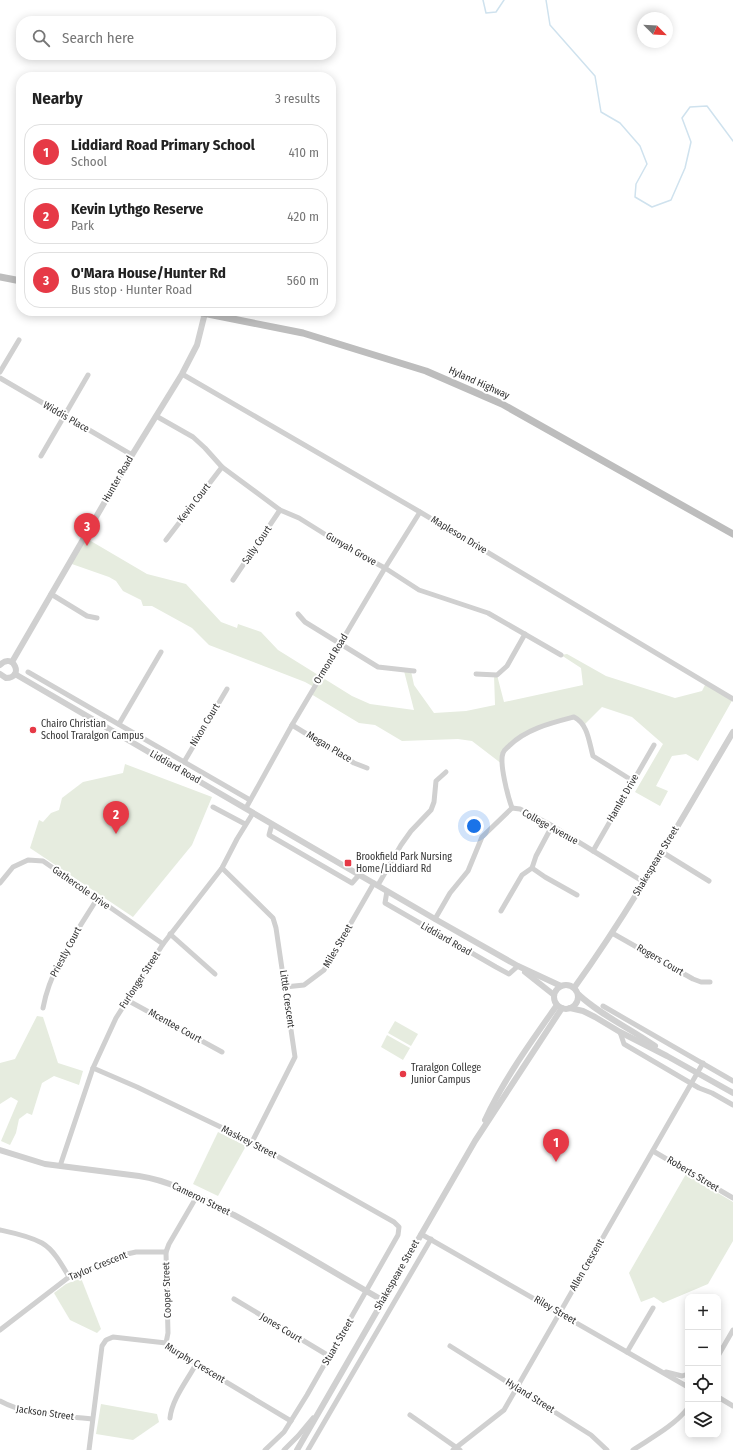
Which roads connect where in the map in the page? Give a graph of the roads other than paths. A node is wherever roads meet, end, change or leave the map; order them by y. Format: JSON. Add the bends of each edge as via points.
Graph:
{"nodes":[{"id":1,"x":0,"y":277,"type":"edge"},
{"id":2,"x":16,"y":280,"type":"edge"},
{"id":3,"x":203,"y":316,"type":"edge"},
{"id":4,"x":219,"y":316,"type":"edge"},
{"id":5,"x":19,"y":340,"type":"dead end"},
{"id":6,"x":0,"y":372,"type":"edge"},
{"id":7,"x":182,"y":374,"type":"junction"},
{"id":8,"x":88,"y":375,"type":"dead end"},
{"id":9,"x":0,"y":378,"type":"edge"},
{"id":10,"x":64,"y":416,"type":"junction"},
{"id":11,"x":156,"y":416,"type":"junction"},
{"id":12,"x":132,"y":455,"type":"junction"},
{"id":13,"x":41,"y":456,"type":"dead end"},
{"id":14,"x":222,"y":467,"type":"junction"},
{"id":15,"x":280,"y":510,"type":"junction"},
{"id":16,"x":420,"y":512,"type":"junction"},
{"id":17,"x":733,"y":534,"type":"edge"},
{"id":18,"x":166,"y":540,"type":"dead end"},
{"id":19,"x":385,"y":568,"type":"junction"},
{"id":20,"x":233,"y":580,"type":"dead end"},
{"id":21,"x":51,"y":594,"type":"junction"},
{"id":22,"x":298,"y":614,"type":"dead end"},
{"id":23,"x":97,"y":618,"type":"dead end"},
{"id":24,"x":525,"y":634,"type":"junction"},
{"id":25,"x":340,"y":644,"type":"junction"},
{"id":26,"x":161,"y":652,"type":"dead end"},
{"id":27,"x":561,"y":655,"type":"dead end"},
{"id":28,"x":12,"y":662,"type":"junction"},
{"id":29,"x":0,"y":665,"type":"edge"},
{"id":30,"x":414,"y":671,"type":"dead end"},
{"id":31,"x":28,"y":672,"type":"dead end"},
{"id":32,"x":15,"y":674,"type":"junction"},
{"id":33,"x":476,"y":674,"type":"dead end"},
{"id":34,"x":1,"y":678,"type":"edge"},
{"id":35,"x":227,"y":689,"type":"dead end"},
{"id":36,"x":733,"y":699,"type":"edge"},
{"id":37,"x":119,"y":724,"type":"junction"},
{"id":38,"x":292,"y":726,"type":"junction"},
{"id":39,"x":733,"y":732,"type":"edge"},
{"id":40,"x":654,"y":744,"type":"dead end"},
{"id":41,"x":184,"y":762,"type":"junction"},
{"id":42,"x":366,"y":768,"type":"dead end"},
{"id":43,"x":446,"y":772,"type":"dead end"},
{"id":44,"x":633,"y":780,"type":"junction"},
{"id":45,"x":250,"y":800,"type":"junction"},
{"id":46,"x":213,"y":807,"type":"dead end"},
{"id":47,"x":246,"y":808,"type":"junction"},
{"id":48,"x":512,"y":808,"type":"junction"},
{"id":49,"x":253,"y":812,"type":"junction"},
{"id":50,"x":245,"y":824,"type":"junction"},
{"id":51,"x":272,"y":824,"type":"junction"},
{"id":52,"x":552,"y":826,"type":"junction"},
{"id":53,"x":593,"y":851,"type":"junction"},
{"id":54,"x":662,"y":852,"type":"junction"},
{"id":55,"x":222,"y":868,"type":"junction"},
{"id":56,"x":532,"y":868,"type":"junction"},
{"id":57,"x":359,"y":875,"type":"junction"},
{"id":58,"x":709,"y":881,"type":"dead end"},
{"id":59,"x":644,"y":882,"type":"junction"},
{"id":60,"x":0,"y":883,"type":"edge"},
{"id":61,"x":376,"y":884,"type":"junction"},
{"id":62,"x":387,"y":891,"type":"junction"},
{"id":63,"x":577,"y":895,"type":"dead end"},
{"id":64,"x":97,"y":899,"type":"junction"},
{"id":65,"x":501,"y":911,"type":"dead end"},
{"id":66,"x":435,"y":919,"type":"junction"},
{"id":67,"x":612,"y":933,"type":"junction"},
{"id":68,"x":170,"y":934,"type":"junction"},
{"id":69,"x":163,"y":944,"type":"junction"},
{"id":70,"x":518,"y":966,"type":"junction"},
{"id":71,"x":214,"y":974,"type":"dead end"},
{"id":72,"x":710,"y":982,"type":"dead end"},
{"id":73,"x":561,"y":986,"type":"junction"},
{"id":74,"x":285,"y":987,"type":"junction"},
{"id":75,"x":574,"y":988,"type":"junction"},
{"id":76,"x":578,"y":994,"type":"junction"},
{"id":77,"x":554,"y":995,"type":"junction"},
{"id":78,"x":127,"y":1000,"type":"junction"},
{"id":79,"x":603,"y":1006,"type":"dead end"},
{"id":80,"x":559,"y":1007,"type":"junction"},
{"id":81,"x":43,"y":1008,"type":"dead end"},
{"id":82,"x":570,"y":1008,"type":"junction"},
{"id":83,"x":620,"y":1032,"type":"junction"},
{"id":84,"x":222,"y":1052,"type":"dead end"},
{"id":85,"x":667,"y":1056,"type":"junction"},
{"id":86,"x":703,"y":1063,"type":"junction"},
{"id":87,"x":93,"y":1068,"type":"junction"},
{"id":88,"x":698,"y":1073,"type":"junction"},
{"id":89,"x":733,"y":1080,"type":"edge"},
{"id":90,"x":692,"y":1084,"type":"junction"},
{"id":91,"x":733,"y":1093,"type":"edge"},
{"id":92,"x":733,"y":1105,"type":"edge"},
{"id":93,"x":252,"y":1142,"type":"junction"},
{"id":94,"x":0,"y":1150,"type":"edge"},
{"id":95,"x":653,"y":1151,"type":"junction"},
{"id":96,"x":60,"y":1166,"type":"junction"},
{"id":97,"x":197,"y":1196,"type":"junction"},
{"id":98,"x":733,"y":1198,"type":"edge"},
{"id":99,"x":399,"y":1227,"type":"joint"},
{"id":100,"x":0,"y":1230,"type":"edge"},
{"id":101,"x":421,"y":1234,"type":"junction"},
{"id":102,"x":431,"y":1239,"type":"junction"},
{"id":103,"x":166,"y":1252,"type":"junction"},
{"id":104,"x":69,"y":1277,"type":"junction"},
{"id":105,"x":367,"y":1291,"type":"junction"},
{"id":106,"x":234,"y":1299,"type":"dead end"},
{"id":107,"x":382,"y":1300,"type":"junction"},
{"id":108,"x":653,"y":1308,"type":"dead end"},
{"id":109,"x":560,"y":1313,"type":"junction"},
{"id":110,"x":1,"y":1328,"type":"edge"},
{"id":111,"x":733,"y":1330,"type":"edge"},
{"id":112,"x":166,"y":1343,"type":"junction"},
{"id":113,"x":450,"y":1346,"type":"dead end"},
{"id":114,"x":721,"y":1351,"type":"edge"},
{"id":115,"x":627,"y":1352,"type":"junction"},
{"id":116,"x":329,"y":1356,"type":"junction"},
{"id":117,"x":647,"y":1363,"type":"junction"},
{"id":118,"x":196,"y":1364,"type":"junction"},
{"id":119,"x":685,"y":1375,"type":"edge"},
{"id":120,"x":685,"y":1385,"type":"edge"},
{"id":121,"x":517,"y":1388,"type":"junction"},
{"id":122,"x":721,"y":1399,"type":"edge"},
{"id":123,"x":0,"y":1401,"type":"edge"},
{"id":124,"x":733,"y":1406,"type":"edge"},
{"id":125,"x":320,"y":1409,"type":"junction"},
{"id":126,"x":685,"y":1412,"type":"edge"},
{"id":127,"x":410,"y":1416,"type":"dead end"},
{"id":128,"x":170,"y":1418,"type":"dead end"},
{"id":129,"x":92,"y":1419,"type":"junction"},
{"id":130,"x":291,"y":1421,"type":"junction"},
{"id":131,"x":456,"y":1449,"type":"edge"},
{"id":132,"x":89,"y":1450,"type":"edge"},
{"id":133,"x":265,"y":1450,"type":"edge"},
{"id":134,"x":284,"y":1450,"type":"edge"},
{"id":135,"x":297,"y":1450,"type":"edge"},
{"id":136,"x":308,"y":1450,"type":"edge"},
{"id":137,"x":607,"y":1450,"type":"edge"},
{"id":138,"x":633,"y":1450,"type":"edge"}],
"edges":[{"from":1,"to":2,"type":"main road"},
{"from":3,"to":7,"type":"street","name":"Hunter Road","via":[[197,345]]},
{"from":4,"to":17,"type":"main road","name":"Hyland Highway","via":[[303,333],[426,371],[502,404]]},
{"from":5,"to":6,"type":"street"},
{"from":7,"to":11,"type":"street","name":"Hunter Road"},
{"from":7,"to":16,"type":"street","name":"Mapleson Drive"},
{"from":8,"to":10,"type":"street"},
{"from":9,"to":10,"type":"street","name":"Widdis Place"},
{"from":10,"to":12,"type":"street","name":"Widdis Place"},
{"from":10,"to":13,"type":"street"},
{"from":11,"to":12,"type":"street","name":"Hunter Road"},
{"from":11,"to":14,"type":"street","name":"Gunyah Grove","via":[[193,437]]},
{"from":12,"to":21,"type":"street","name":"Hunter Road"},
{"from":14,"to":15,"type":"street","name":"Gunyah Grove"},
{"from":14,"to":18,"type":"street","name":"Kevin Court"},
{"from":15,"to":19,"type":"street","name":"Gunyah Grove","via":[[299,518]]},
{"from":15,"to":20,"type":"street","name":"Sally Court"},
{"from":16,"to":19,"type":"street","name":"Ormond Road"},
{"from":16,"to":36,"type":"street","name":"Mapleson Drive"},
{"from":19,"to":24,"type":"street","name":"Gunyah Grove","via":[[419,590],[488,612]]},
{"from":19,"to":25,"type":"street","name":"Ormond Road"},
{"from":21,"to":23,"type":"street","via":[[87,616]]},
{"from":21,"to":28,"type":"street","name":"Hunter Road"},
{"from":22,"to":25,"type":"street","via":[[305,622]]},
{"from":24,"to":27,"type":"street","name":"Gunyah Grove"},
{"from":24,"to":33,"type":"street","via":[[507,666],[497,675]]},
{"from":25,"to":30,"type":"street","via":[[378,667]]},
{"from":25,"to":38,"type":"street","name":"Ormond Road"},
{"from":26,"to":37,"type":"street"},
{"from":28,"to":29,"type":"street"},
{"from":28,"to":32,"type":"street","via":[[16,666]]},
{"from":31,"to":37,"type":"street","name":"Liddiard Road"},
{"from":32,"to":34,"type":"street"},
{"from":32,"to":47,"type":"street","name":"Liddiard Road"},
{"from":35,"to":41,"type":"street","name":"Nixon Court"},
{"from":37,"to":41,"type":"street","name":"Liddiard Road"},
{"from":38,"to":42,"type":"street","name":"Megan Place"},
{"from":38,"to":45,"type":"street","name":"Ormond Road"},
{"from":39,"to":54,"type":"street","name":"Shakespeare Street"},
{"from":40,"to":44,"type":"street","name":"Hamlet Drive"},
{"from":41,"to":45,"type":"street","name":"Liddiard Road"},
{"from":43,"to":61,"type":"street","name":"Miles Street","via":[[436,781],[431,810],[411,831]]},
{"from":44,"to":48,"type":"street","via":[[594,756],[584,725],[578,720],[574,718],[557,721],[528,732],[503,752],[505,782]]},
{"from":44,"to":53,"type":"street","name":"Hamlet Drive"},
{"from":45,"to":47,"type":"street","name":"Ormond Road"},
{"from":46,"to":50,"type":"street"},
{"from":47,"to":49,"type":"street","name":"Liddiard Road"},
{"from":48,"to":52,"type":"street","name":"College Avenue","via":[[520,809]]},
{"from":48,"to":66,"type":"street","name":"College Avenue","via":[[482,837],[468,871],[450,893]]},
{"from":49,"to":50,"type":"street","name":"Furlonger Street"},
{"from":49,"to":51,"type":"street","name":"Liddiard Road"},
{"from":50,"to":55,"type":"street","name":"Furlonger Street"},
{"from":51,"to":57,"type":"street","name":"Liddiard Road"},
{"from":51,"to":57,"type":"street","via":[[269,835],[352,883]]},
{"from":52,"to":53,"type":"street","name":"College Avenue"},
{"from":52,"to":56,"type":"street"},
{"from":53,"to":59,"type":"street","name":"College Avenue"},
{"from":54,"to":58,"type":"street"},
{"from":54,"to":59,"type":"street","name":"Shakespeare Street"},
{"from":55,"to":68,"type":"street","name":"Furlonger Street"},
{"from":55,"to":74,"type":"street","name":"Little Crescent","via":[[273,918]]},
{"from":56,"to":63,"type":"street"},
{"from":56,"to":65,"type":"street","via":[[522,875]]},
{"from":57,"to":61,"type":"street","name":"Liddiard Road"},
{"from":59,"to":67,"type":"street","name":"Shakespeare Street"},
{"from":60,"to":64,"type":"street","name":"Gathercole Drive","via":[[14,866],[28,860],[43,861]]},
{"from":61,"to":62,"type":"street","name":"Liddiard Road"},
{"from":61,"to":74,"type":"street","name":"Miles Street","via":[[324,970],[304,985]]},
{"from":62,"to":66,"type":"street","name":"Liddiard Road"},
{"from":62,"to":70,"type":"street","name":"Liddiard Road","via":[[385,903],[443,937],[509,974]]},
{"from":64,"to":69,"type":"street","name":"Gathercole Drive"},
{"from":64,"to":81,"type":"street","name":"Priestly Court","via":[[62,957],[46,992]]},
{"from":66,"to":70,"type":"street","name":"Liddiard Road"},
{"from":67,"to":72,"type":"street","name":"Rogers Court","via":[[693,979]]},
{"from":67,"to":75,"type":"street","name":"Shakespeare Street"},
{"from":68,"to":69,"type":"street","name":"Furlonger Street"},
{"from":68,"to":71,"type":"street"},
{"from":69,"to":78,"type":"street","name":"Furlonger Street"},
{"from":70,"to":73,"type":"street","name":"Liddiard Road"},
{"from":70,"to":77,"type":"street","name":"Liddiard Road"},
{"from":73,"to":75,"type":"street","via":[[569,985]]},
{"from":73,"to":77,"type":"street"},
{"from":74,"to":93,"type":"street","name":"Little Crescent","via":[[295,1057]]},
{"from":75,"to":76,"type":"street"},
{"from":76,"to":82,"type":"street","via":[[576,1003]]},
{"from":76,"to":85,"type":"street"},
{"from":77,"to":80,"type":"street"},
{"from":78,"to":84,"type":"street","name":"Mcentee Court"},
{"from":78,"to":87,"type":"street","name":"Furlonger Street"},
{"from":79,"to":86,"type":"street"},
{"from":80,"to":82,"type":"street"},
{"from":80,"to":101,"type":"street","name":"Shakespeare Street","via":[[529,1044],[504,1084],[475,1141]]},
{"from":82,"to":83,"type":"street","via":[[595,1016]]},
{"from":83,"to":85,"type":"street"},
{"from":83,"to":90,"type":"street","via":[[624,1044]]},
{"from":85,"to":88,"type":"street"},
{"from":86,"to":88,"type":"street","name":"Allen Crescent"},
{"from":86,"to":89,"type":"street"},
{"from":87,"to":93,"type":"street","name":"Maskrey Street"},
{"from":87,"to":96,"type":"street","name":"Furlonger Street"},
{"from":88,"to":90,"type":"street","name":"Allen Crescent"},
{"from":88,"to":91,"type":"street"},
{"from":90,"to":92,"type":"street"},
{"from":90,"to":95,"type":"street","name":"Allen Crescent"},
{"from":93,"to":99,"type":"street","name":"Maskrey Street"},
{"from":94,"to":96,"type":"street","name":"Cameron Street"},
{"from":95,"to":98,"type":"street","name":"Roberts Street"},
{"from":95,"to":109,"type":"street","name":"Allen Crescent"},
{"from":96,"to":97,"type":"street","name":"Cameron Street","via":[[154,1178]]},
{"from":97,"to":103,"type":"street","name":"Cooper Street"},
{"from":97,"to":105,"type":"street","name":"Cameron Street","via":[[263,1230]]},
{"from":99,"to":105,"type":"street","name":"Stuart Street","via":[[398,1235]]},
{"from":100,"to":104,"type":"street","via":[[42,1243],[51,1250]]},
{"from":101,"to":102,"type":"street","name":"Riley Street"},
{"from":101,"to":107,"type":"street","name":"Shakespeare Street"},
{"from":102,"to":109,"type":"street","name":"Riley Street"},
{"from":102,"to":136,"type":"street","name":"Shakespeare Street"},
{"from":103,"to":104,"type":"street","name":"Taylor Crescent","via":[[127,1254]]},
{"from":103,"to":112,"type":"street","name":"Cooper Street"},
{"from":104,"to":110,"type":"street","name":"Taylor Crescent"},
{"from":105,"to":107,"type":"street","name":"Cameron Street"},
{"from":105,"to":116,"type":"street","name":"Stuart Street"},
{"from":106,"to":116,"type":"street","name":"Jones Court"},
{"from":107,"to":125,"type":"street","name":"Shakespeare Street"},
{"from":108,"to":115,"type":"street"},
{"from":109,"to":115,"type":"street","name":"Riley Street"},
{"from":109,"to":121,"type":"street","name":"Allen Crescent"},
{"from":111,"to":114,"type":"street"},
{"from":112,"to":118,"type":"street","name":"Murphy Crescent"},
{"from":112,"to":129,"type":"street","name":"Murphy Crescent","via":[[117,1338],[106,1340],[100,1356]]},
{"from":113,"to":121,"type":"street","name":"Hyland Street"},
{"from":115,"to":117,"type":"street","name":"Riley Street"},
{"from":116,"to":130,"type":"street","name":"Stuart Street"},
{"from":117,"to":119,"type":"street","via":[[671,1374]]},
{"from":117,"to":120,"type":"street","name":"Riley Street"},
{"from":118,"to":128,"type":"street","via":[[174,1402]]},
{"from":118,"to":130,"type":"street","name":"Murphy Crescent"},
{"from":121,"to":131,"type":"street","name":"Allen Crescent","via":[[504,1410]]},
{"from":121,"to":137,"type":"street","name":"Hyland Street","via":[[591,1435]]},
{"from":122,"to":124,"type":"street"},
{"from":123,"to":129,"type":"street","name":"Jackson Street","via":[[23,1411]]},
{"from":125,"to":134,"type":"street"},
{"from":125,"to":135,"type":"street","name":"Shakespeare Street"},
{"from":126,"to":138,"type":"street"},
{"from":127,"to":131,"type":"street"},
{"from":129,"to":132,"type":"street","name":"Murphy Crescent"},
{"from":130,"to":133,"type":"street","name":"Stuart Street","via":[[284,1432]]}]}
